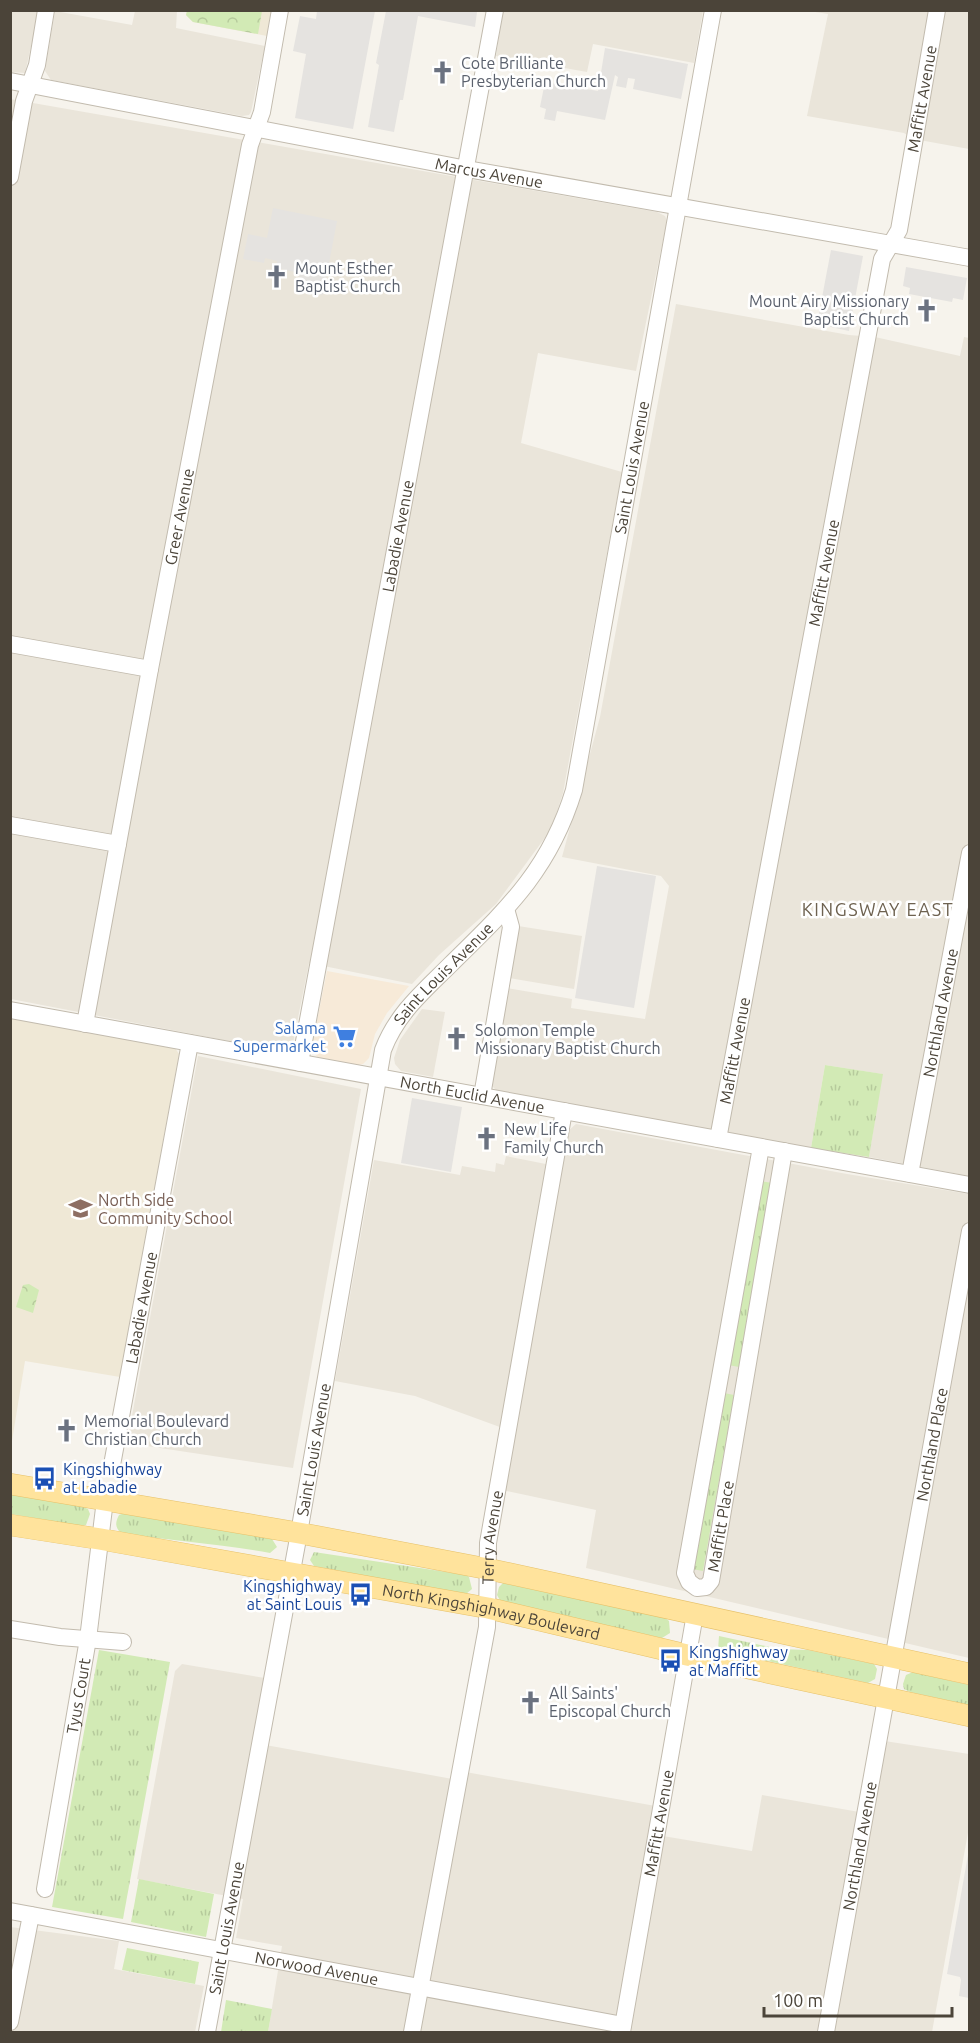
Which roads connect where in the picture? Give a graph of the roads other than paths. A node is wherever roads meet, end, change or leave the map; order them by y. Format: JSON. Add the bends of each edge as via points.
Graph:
{"nodes":[{"id":1,"x":46,"y":10,"type":"edge"},
{"id":2,"x":280,"y":10,"type":"edge"},
{"id":3,"x":495,"y":10,"type":"edge"},
{"id":4,"x":713,"y":10,"type":"edge"},
{"id":5,"x":937,"y":10,"type":"edge"},
{"id":6,"x":10,"y":81,"type":"edge"},
{"id":7,"x":30,"y":84,"type":"junction"},
{"id":8,"x":256,"y":128,"type":"junction"},
{"id":9,"x":467,"y":169,"type":"junction"},
{"id":10,"x":10,"y":177,"type":"edge"},
{"id":11,"x":678,"y":206,"type":"junction"},
{"id":12,"x":891,"y":245,"type":"junction"},
{"id":13,"x":969,"y":258,"type":"edge"},
{"id":14,"x":10,"y":644,"type":"edge"},
{"id":15,"x":150,"y":669,"type":"junction"},
{"id":16,"x":10,"y":825,"type":"edge"},
{"id":17,"x":118,"y":844,"type":"junction"},
{"id":18,"x":969,"y":853,"type":"edge"},
{"id":19,"x":507,"y":909,"type":"junction"},
{"id":20,"x":10,"y":1010,"type":"edge"},
{"id":21,"x":85,"y":1024,"type":"junction"},
{"id":22,"x":190,"y":1043,"type":"junction"},
{"id":23,"x":300,"y":1063,"type":"junction"},
{"id":24,"x":378,"y":1077,"type":"junction"},
{"id":25,"x":482,"y":1096,"type":"junction"},
{"id":26,"x":564,"y":1111,"type":"junction"},
{"id":27,"x":718,"y":1139,"type":"junction"},
{"id":28,"x":761,"y":1147,"type":"junction"},
{"id":29,"x":784,"y":1151,"type":"junction"},
{"id":30,"x":910,"y":1174,"type":"junction"},
{"id":31,"x":969,"y":1185,"type":"edge"},
{"id":32,"x":969,"y":1231,"type":"edge"},
{"id":33,"x":112,"y":1465,"type":"dead end"},
{"id":34,"x":10,"y":1484,"type":"edge"},
{"id":35,"x":105,"y":1500,"type":"junction"},
{"id":36,"x":10,"y":1525,"type":"edge"},
{"id":37,"x":299,"y":1533,"type":"junction"},
{"id":38,"x":100,"y":1539,"type":"junction"},
{"id":39,"x":488,"y":1569,"type":"junction"},
{"id":40,"x":290,"y":1574,"type":"junction"},
{"id":41,"x":488,"y":1608,"type":"junction"},
{"id":42,"x":694,"y":1614,"type":"junction"},
{"id":43,"x":10,"y":1629,"type":"edge"},
{"id":44,"x":88,"y":1639,"type":"junction"},
{"id":45,"x":123,"y":1642,"type":"dead end"},
{"id":46,"x":687,"y":1655,"type":"junction"},
{"id":47,"x":893,"y":1658,"type":"junction"},
{"id":48,"x":969,"y":1674,"type":"edge"},
{"id":49,"x":886,"y":1698,"type":"junction"},
{"id":50,"x":969,"y":1716,"type":"edge"},
{"id":51,"x":45,"y":1889,"type":"dead end"},
{"id":52,"x":10,"y":1911,"type":"edge"},
{"id":53,"x":31,"y":1915,"type":"junction"},
{"id":54,"x":222,"y":1950,"type":"junction"},
{"id":55,"x":420,"y":1988,"type":"junction"},
{"id":56,"x":10,"y":2022,"type":"edge"},
{"id":57,"x":623,"y":2029,"type":"edge"},
{"id":58,"x":207,"y":2032,"type":"edge"},
{"id":59,"x":412,"y":2032,"type":"edge"},
{"id":60,"x":826,"y":2032,"type":"edge"}],
"edges":[{"from":1,"to":7,"type":"street"},
{"from":2,"to":8,"type":"street","name":"Greer Avenue"},
{"from":3,"to":9,"type":"street","name":"Labadie Avenue"},
{"from":4,"to":11,"type":"street","name":"Saint Louis Avenue"},
{"from":5,"to":12,"type":"street","name":"Maffitt Avenue","via":[[899,230]]},
{"from":6,"to":7,"type":"street","name":"Marcus Avenue"},
{"from":7,"to":8,"type":"street","name":"Marcus Avenue"},
{"from":7,"to":10,"type":"street"},
{"from":8,"to":9,"type":"street","name":"Marcus Avenue"},
{"from":8,"to":15,"type":"street","name":"Greer Avenue"},
{"from":9,"to":11,"type":"street","name":"Marcus Avenue"},
{"from":9,"to":23,"type":"street","name":"Labadie Avenue"},
{"from":11,"to":12,"type":"street","name":"Marcus Avenue"},
{"from":11,"to":19,"type":"street","name":"Saint Louis Avenue","via":[[574,790],[566,819],[548,854]]},
{"from":12,"to":13,"type":"street","name":"Marcus Avenue"},
{"from":12,"to":27,"type":"street","name":"Maffitt Avenue","via":[[882,259]]},
{"from":14,"to":15,"type":"street"},
{"from":15,"to":17,"type":"street","name":"Greer Avenue"},
{"from":16,"to":17,"type":"street"},
{"from":17,"to":21,"type":"street","name":"Greer Avenue"},
{"from":18,"to":30,"type":"street","name":"Northland Avenue"},
{"from":19,"to":24,"type":"street","name":"Saint Louis Avenue","via":[[402,1012],[386,1043]]},
{"from":19,"to":25,"type":"street","name":"Saint Louis Avenue","via":[[511,927]]},
{"from":20,"to":21,"type":"street","name":"North Euclid Avenue"},
{"from":21,"to":22,"type":"street","name":"North Euclid Avenue"},
{"from":22,"to":23,"type":"street","name":"North Euclid Avenue"},
{"from":22,"to":33,"type":"street","name":"Labadie Avenue"},
{"from":23,"to":24,"type":"street","name":"North Euclid Avenue"},
{"from":24,"to":25,"type":"street","name":"North Euclid Avenue"},
{"from":24,"to":37,"type":"street","name":"Saint Louis Avenue"},
{"from":25,"to":26,"type":"street","name":"North Euclid Avenue"},
{"from":26,"to":27,"type":"street","name":"North Euclid Avenue"},
{"from":26,"to":39,"type":"street","name":"Terry Avenue","via":[[488,1543]]},
{"from":27,"to":28,"type":"street","name":"North Euclid Avenue"},
{"from":28,"to":29,"type":"street","name":"North Euclid Avenue"},
{"from":28,"to":29,"type":"street","name":"Maffitt Place","via":[[685,1573],[697,1588],[706,1587],[711,1581]]},
{"from":29,"to":30,"type":"street","name":"North Euclid Avenue"},
{"from":30,"to":31,"type":"street","name":"North Euclid Avenue"},
{"from":32,"to":47,"type":"street","name":"Northland Place"},
{"from":34,"to":35,"type":"main road"},
{"from":35,"to":37,"type":"main road"},
{"from":35,"to":38,"type":"street","name":"Tyus Court"},
{"from":36,"to":38,"type":"main road","name":"North Kingshighway Boulevard"},
{"from":37,"to":39,"type":"main road"},
{"from":37,"to":40,"type":"street","name":"Saint Louis Avenue"},
{"from":38,"to":40,"type":"main road","name":"North Kingshighway Boulevard"},
{"from":38,"to":44,"type":"street","name":"Tyus Court"},
{"from":39,"to":41,"type":"street","name":"Terry Avenue"},
{"from":39,"to":42,"type":"main road"},
{"from":40,"to":41,"type":"main road","name":"North Kingshighway Boulevard"},
{"from":40,"to":54,"type":"street","name":"Saint Louis Avenue"},
{"from":41,"to":46,"type":"main road","name":"North Kingshighway Boulevard"},
{"from":41,"to":55,"type":"street","name":"Terry Avenue"},
{"from":42,"to":46,"type":"street","name":"Maffitt Avenue"},
{"from":42,"to":47,"type":"main road"},
{"from":43,"to":44,"type":"street"},
{"from":44,"to":45,"type":"street"},
{"from":44,"to":51,"type":"street","name":"Tyus Court"},
{"from":46,"to":49,"type":"main road","name":"North Kingshighway Boulevard"},
{"from":46,"to":57,"type":"street","name":"Maffitt Avenue"},
{"from":47,"to":48,"type":"main road"},
{"from":47,"to":49,"type":"street","name":"Northland Avenue"},
{"from":49,"to":50,"type":"main road","name":"North Kingshighway Boulevard"},
{"from":49,"to":60,"type":"street","name":"Northland Avenue"},
{"from":52,"to":53,"type":"street","name":"Norwood Avenue"},
{"from":53,"to":54,"type":"street","name":"Norwood Avenue"},
{"from":53,"to":56,"type":"street"},
{"from":54,"to":55,"type":"street","name":"Norwood Avenue"},
{"from":54,"to":58,"type":"street","name":"Saint Louis Avenue"},
{"from":55,"to":57,"type":"street","name":"Norwood Avenue"},
{"from":55,"to":59,"type":"street","name":"Terry Avenue"}]}
